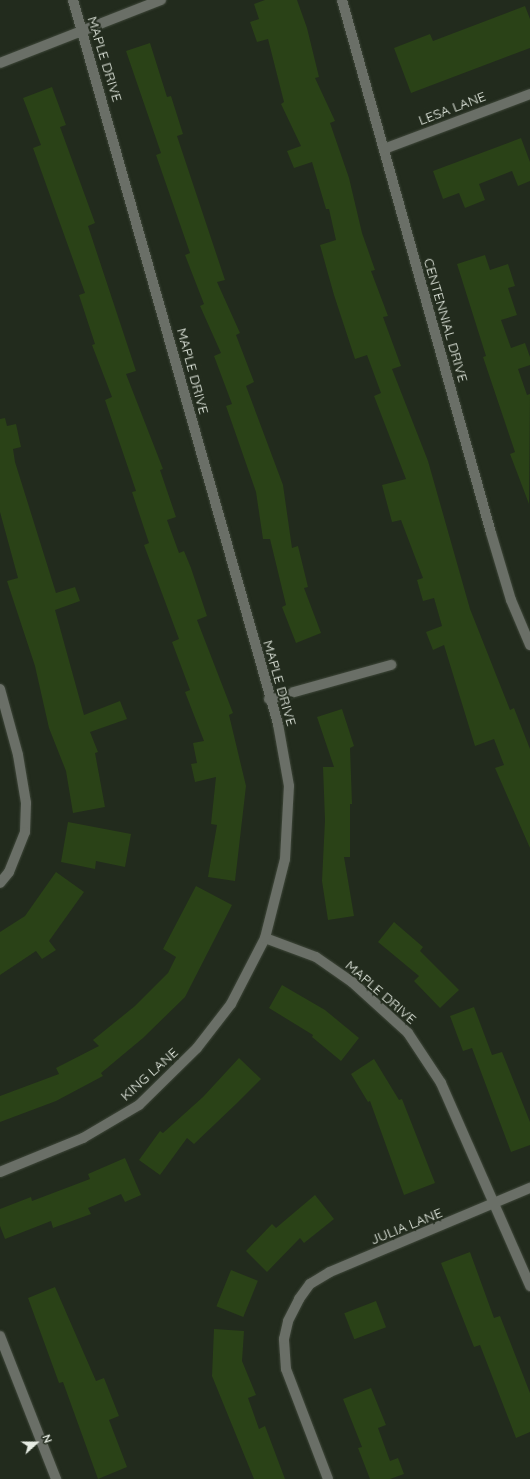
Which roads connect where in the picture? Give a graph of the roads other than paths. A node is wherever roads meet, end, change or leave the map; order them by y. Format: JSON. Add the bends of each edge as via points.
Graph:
{"nodes":[{"id":1,"x":73,"y":0,"type":"edge"},
{"id":2,"x":162,"y":0,"type":"edge"},
{"id":3,"x":342,"y":0,"type":"edge"},
{"id":4,"x":83,"y":32,"type":"junction"},
{"id":5,"x":0,"y":63,"type":"edge"},
{"id":6,"x":530,"y":94,"type":"edge"},
{"id":7,"x":384,"y":149,"type":"junction"},
{"id":8,"x":530,"y":645,"type":"edge"},
{"id":9,"x":391,"y":665,"type":"dead end"},
{"id":10,"x":0,"y":689,"type":"edge"},
{"id":11,"x":269,"y":700,"type":"junction"},
{"id":12,"x":0,"y":883,"type":"edge"},
{"id":13,"x":265,"y":938,"type":"junction"},
{"id":14,"x":0,"y":1172,"type":"edge"},
{"id":15,"x":530,"y":1188,"type":"edge"},
{"id":16,"x":494,"y":1204,"type":"junction"},
{"id":17,"x":530,"y":1286,"type":"edge"},
{"id":18,"x":0,"y":1336,"type":"edge"},
{"id":19,"x":56,"y":1479,"type":"edge"},
{"id":20,"x":328,"y":1479,"type":"edge"}],
"edges":[{"from":1,"to":4,"type":"street","name":"MAPLE DRIVE"},
{"from":2,"to":4,"type":"street"},
{"from":3,"to":7,"type":"street","name":"CENTENNIAL DRIVE"},
{"from":4,"to":5,"type":"street"},
{"from":4,"to":11,"type":"street","name":"MAPLE DRIVE"},
{"from":6,"to":7,"type":"street","name":"LESA LANE"},
{"from":7,"to":8,"type":"street","name":"CENTENNIAL DRIVE","via":[[491,533],[511,600]]},
{"from":9,"to":11,"type":"street"},
{"from":10,"to":12,"type":"street","via":[[18,755],[26,803],[25,832],[9,872]]},
{"from":11,"to":13,"type":"street","name":"MAPLE DRIVE","via":[[278,724],[289,786],[285,859]]},
{"from":13,"to":14,"type":"street","name":"KING LANE","via":[[231,1004],[197,1048],[139,1105],[83,1138]]},
{"from":13,"to":16,"type":"street","name":"MAPLE DRIVE","via":[[316,957],[352,982],[408,1033],[441,1083]]},
{"from":15,"to":16,"type":"street","name":"JULIA LANE"},
{"from":16,"to":17,"type":"street","name":"MAPLE DRIVE"},
{"from":16,"to":20,"type":"street","name":"JULIA LANE","via":[[330,1272],[310,1284],[299,1299],[288,1321],[284,1339],[286,1369]]},
{"from":18,"to":19,"type":"street"}]}
